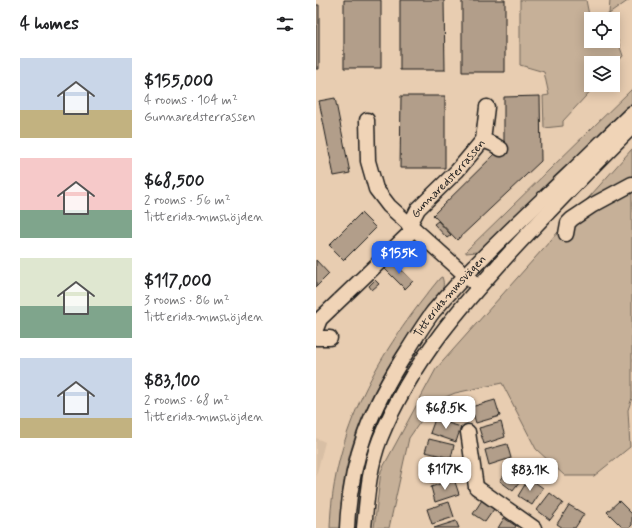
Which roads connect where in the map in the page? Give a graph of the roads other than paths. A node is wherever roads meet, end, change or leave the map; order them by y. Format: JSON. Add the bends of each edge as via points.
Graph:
{"nodes":[{"id":1,"x":487,"y":107,"type":"dead end"},
{"id":2,"x":632,"y":113,"type":"edge"},
{"id":3,"x":367,"y":120,"type":"dead end"},
{"id":4,"x":632,"y":127,"type":"edge"},
{"id":5,"x":483,"y":140,"type":"junction"},
{"id":6,"x":501,"y":149,"type":"dead end"},
{"id":7,"x":632,"y":184,"type":"edge"},
{"id":8,"x":412,"y":227,"type":"junction"},
{"id":9,"x":566,"y":234,"type":"dead end"},
{"id":10,"x":465,"y":275,"type":"junction"},
{"id":11,"x":478,"y":287,"type":"junction"},
{"id":12,"x":316,"y":329,"type":"edge"},
{"id":13,"x":468,"y":432,"type":"dead end"},
{"id":14,"x":347,"y":528,"type":"edge"},
{"id":15,"x":364,"y":528,"type":"edge"},
{"id":16,"x":534,"y":528,"type":"edge"}],
"edges":[{"from":1,"to":5,"type":"street","name":"Gunnaredsterrassen"},
{"from":2,"to":10,"type":"street","name":"Titteridammsvägen"},
{"from":3,"to":8,"type":"street","name":"Gunnaredsterrassen","via":[[368,161],[373,182],[388,206]]},
{"from":4,"to":11,"type":"street","name":"Titteridammsvägen"},
{"from":5,"to":6,"type":"street"},
{"from":5,"to":8,"type":"street","name":"Gunnaredsterrassen","via":[[447,192],[418,209]]},
{"from":7,"to":9,"type":"street","via":[[572,219],[568,223]]},
{"from":8,"to":10,"type":"street","name":"Gunnaredsterrassen"},
{"from":8,"to":12,"type":"street","name":"Gunnaredsterrassen","via":[[344,298],[320,318]]},
{"from":10,"to":11,"type":"street","name":"Gunnaredsterrassen"},
{"from":10,"to":14,"type":"street","name":"Titteridammsvägen","via":[[432,314],[395,370],[377,403],[356,461],[350,486]]},
{"from":11,"to":15,"type":"street","name":"Titteridammsvägen","via":[[420,362],[398,400],[380,440],[370,475]]},
{"from":13,"to":16,"type":"street","via":[[476,487]]}]}
